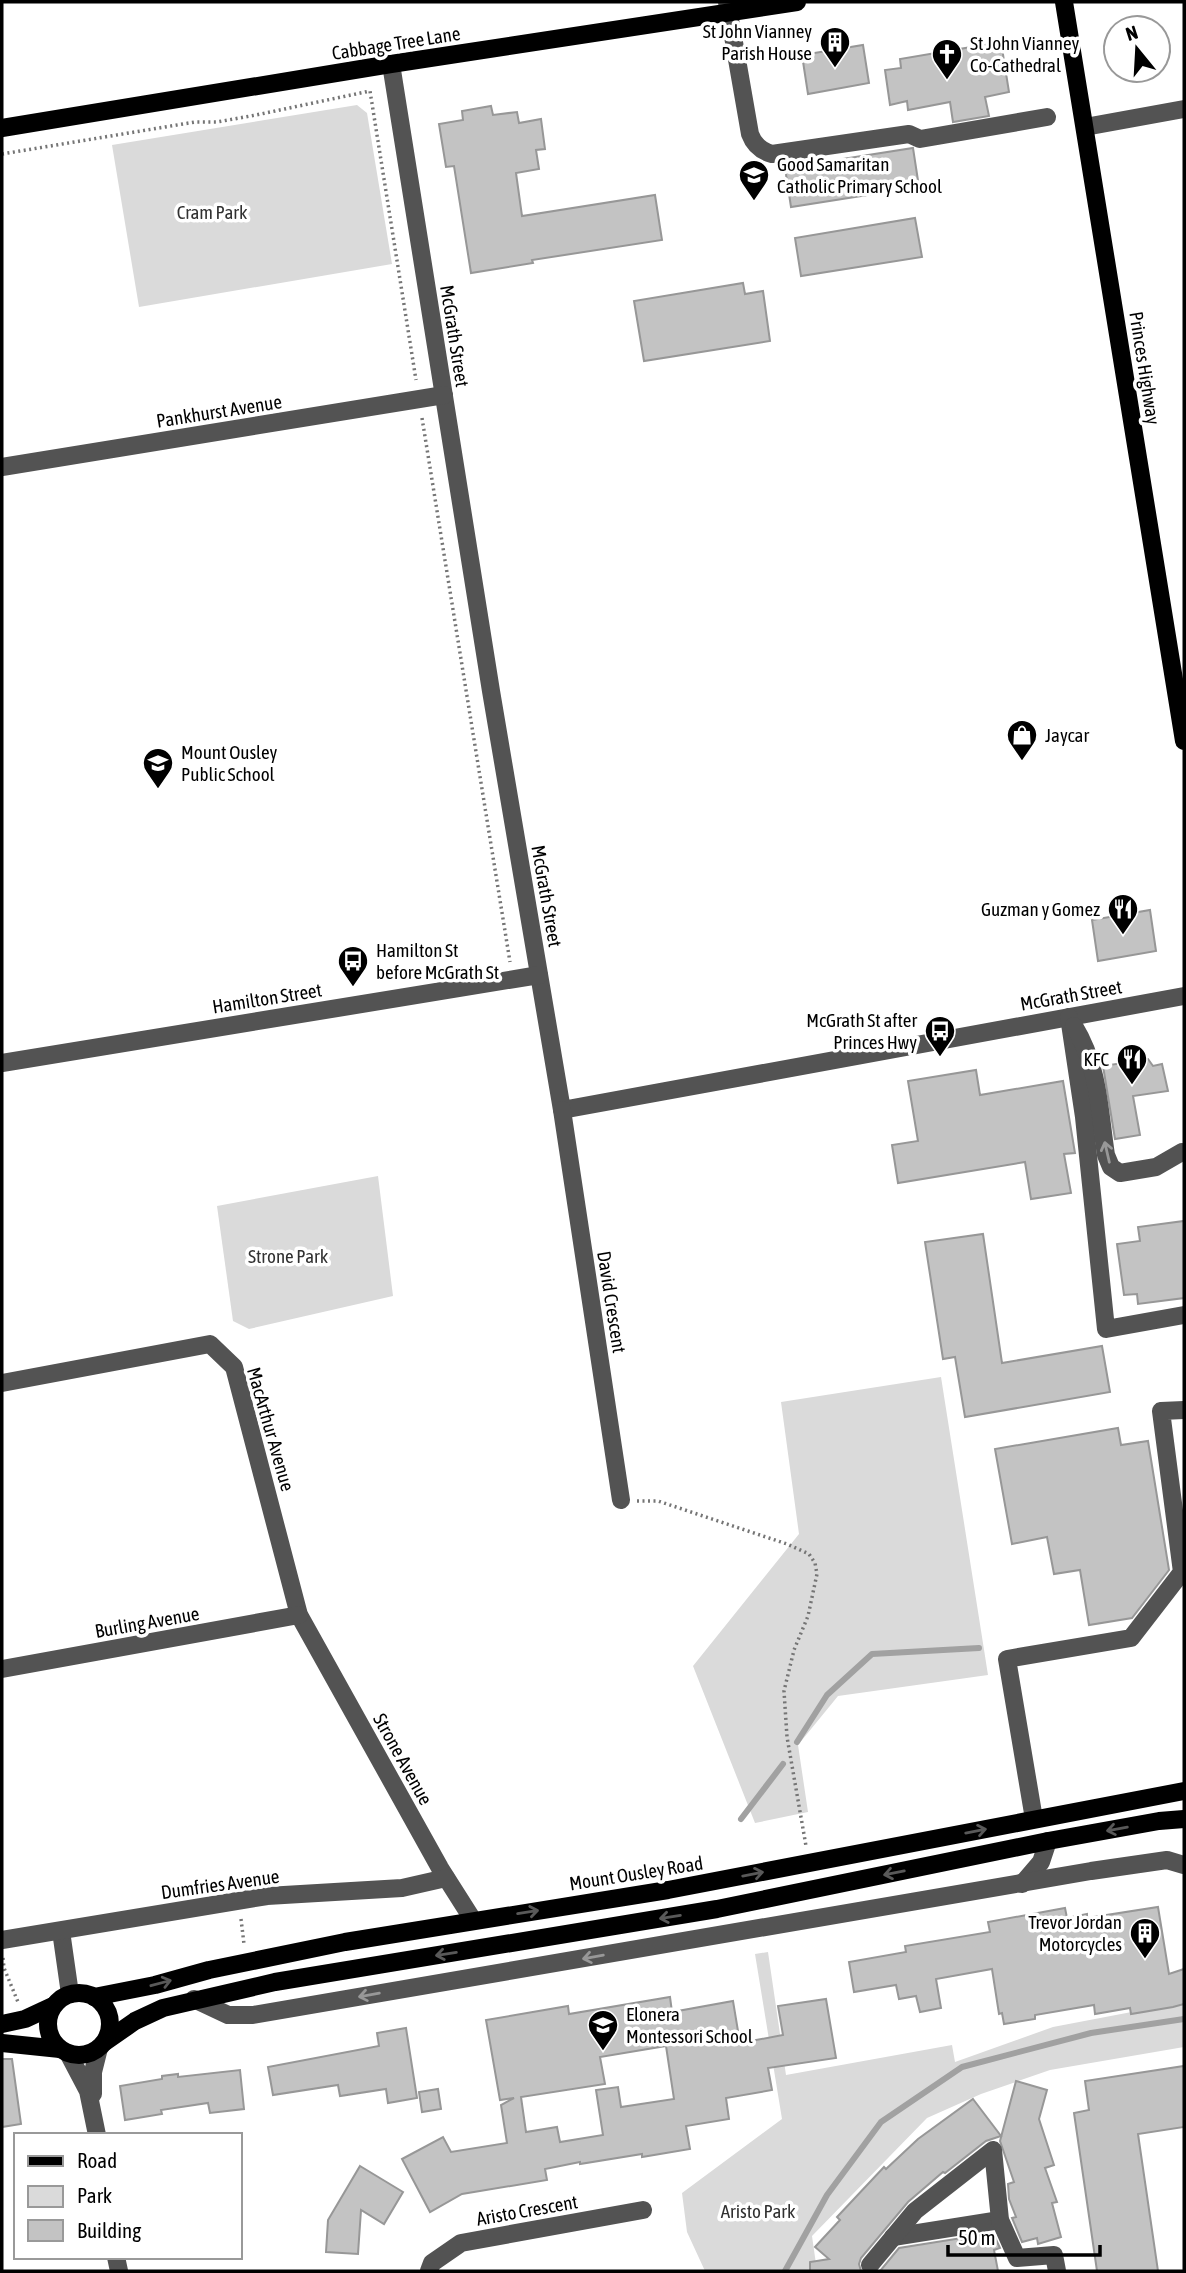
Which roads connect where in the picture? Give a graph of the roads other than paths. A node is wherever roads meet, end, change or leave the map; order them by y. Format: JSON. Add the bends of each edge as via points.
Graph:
{"nodes":[{"id":1,"x":797,"y":2,"type":"edge"},
{"id":2,"x":1064,"y":2,"type":"edge"},
{"id":3,"x":728,"y":7,"type":"edge"},
{"id":4,"x":391,"y":64,"type":"junction"},
{"id":5,"x":1184,"y":109,"type":"edge"},
{"id":6,"x":1047,"y":117,"type":"dead end"},
{"id":7,"x":1085,"y":127,"type":"junction"},
{"id":8,"x":2,"y":128,"type":"edge"},
{"id":9,"x":444,"y":395,"type":"junction"},
{"id":10,"x":2,"y":467,"type":"edge"},
{"id":11,"x":1184,"y":741,"type":"edge"},
{"id":12,"x":539,"y":975,"type":"junction"},
{"id":13,"x":1184,"y":996,"type":"edge"},
{"id":14,"x":1069,"y":1017,"type":"junction"},
{"id":15,"x":2,"y":1063,"type":"edge"},
{"id":16,"x":562,"y":1110,"type":"junction"},
{"id":17,"x":1182,"y":1152,"type":"dead end"},
{"id":18,"x":1184,"y":1315,"type":"edge"},
{"id":19,"x":2,"y":1383,"type":"edge"},
{"id":20,"x":1184,"y":1410,"type":"edge"},
{"id":21,"x":621,"y":1500,"type":"road end"},
{"id":22,"x":299,"y":1615,"type":"junction"},
{"id":23,"x":2,"y":1669,"type":"edge"},
{"id":24,"x":1184,"y":1791,"type":"edge"},
{"id":25,"x":1034,"y":1819,"type":"junction"},
{"id":26,"x":1184,"y":1819,"type":"edge"},
{"id":27,"x":1048,"y":1841,"type":"junction"},
{"id":28,"x":1184,"y":1865,"type":"edge"},
{"id":29,"x":446,"y":1878,"type":"junction"},
{"id":30,"x":1022,"y":1884,"type":"junction"},
{"id":31,"x":473,"y":1920,"type":"junction"},
{"id":32,"x":61,"y":1931,"type":"junction"},
{"id":33,"x":2,"y":1949,"type":"edge"},
{"id":34,"x":70,"y":1994,"type":"junction"},
{"id":35,"x":94,"y":1997,"type":"junction"},
{"id":36,"x":194,"y":2000,"type":"junction"},
{"id":37,"x":53,"y":2006,"type":"junction"},
{"id":38,"x":2,"y":2024,"type":"edge"},
{"id":39,"x":2,"y":2043,"type":"edge"},
{"id":40,"x":102,"y":2045,"type":"junction"},
{"id":41,"x":64,"y":2051,"type":"junction"},
{"id":42,"x":93,"y":2108,"type":"junction"},
{"id":43,"x":97,"y":2133,"type":"edge"},
{"id":44,"x":643,"y":2210,"type":"dead end"},
{"id":45,"x":1000,"y":2220,"type":"junction"},
{"id":46,"x":894,"y":2236,"type":"junction"},
{"id":47,"x":870,"y":2265,"type":"dead end"},
{"id":48,"x":429,"y":2271,"type":"edge"},
{"id":49,"x":1057,"y":2271,"type":"edge"}],
"edges":[{"from":1,"to":3,"type":"main road","name":"Cabbage Tree Lane"},
{"from":2,"to":7,"type":"main road","name":"Princes Highway"},
{"from":3,"to":4,"type":"main road","name":"Cabbage Tree Lane"},
{"from":3,"to":6,"type":"street","via":[[750,134],[763,152],[909,134],[920,139]]},
{"from":4,"to":8,"type":"main road","name":"Cabbage Tree Lane"},
{"from":4,"to":9,"type":"street","name":"McGrath Street"},
{"from":5,"to":7,"type":"street"},
{"from":7,"to":11,"type":"main road","name":"Princes Highway"},
{"from":9,"to":10,"type":"street","name":"Pankhurst Avenue"},
{"from":9,"to":12,"type":"street","name":"McGrath Street"},
{"from":12,"to":15,"type":"street","name":"Hamilton Street"},
{"from":12,"to":16,"type":"street","name":"McGrath Street"},
{"from":13,"to":14,"type":"street","name":"McGrath Street"},
{"from":14,"to":16,"type":"street","name":"McGrath Street"},
{"from":17,"to":14,"type":"street","one_way":true,"via":[[1156,1167],[1120,1173],[1111,1167],[1094,1066]]},
{"from":14,"to":18,"type":"street","via":[[1107,1329]]},
{"from":16,"to":21,"type":"street","name":"David Crescent"},
{"from":19,"to":22,"type":"street","name":"MacArthur Avenue","via":[[210,1344],[234,1367]]},
{"from":20,"to":25,"type":"street","via":[[1161,1411],[1182,1572],[1131,1638],[1007,1659]]},
{"from":22,"to":23,"type":"street","name":"Burling Avenue"},
{"from":22,"to":29,"type":"street","name":"Strone Avenue"},
{"from":24,"to":25,"type":"main road","name":"Mount Ousley Road"},
{"from":31,"to":25,"type":"main road","name":"Mount Ousley Road","one_way":true,"via":[[668,1890]]},
{"from":26,"to":27,"type":"main road","one_way":true},
{"from":27,"to":30,"type":"street","via":[[1041,1862]]},
{"from":27,"to":36,"type":"main road","one_way":true,"via":[[717,1909],[275,1982]]},
{"from":28,"to":30,"type":"street","via":[[1154,1861]]},
{"from":29,"to":31,"type":"street","name":"Strone Avenue"},
{"from":29,"to":32,"type":"street","name":"Dumfries Avenue","via":[[402,1888],[267,1896]]},
{"from":30,"to":36,"type":"street","one_way":true,"via":[[250,2015],[220,2013]]},
{"from":35,"to":31,"type":"main road","name":"Mount Ousley Road","one_way":true,"via":[[260,1959]]},
{"from":32,"to":33,"type":"street","name":"Dumfries Avenue"},
{"from":32,"to":34,"type":"street"},
{"from":34,"to":35,"type":"main road"},
{"from":34,"to":37,"type":"main road"},
{"from":35,"to":40,"type":"main road","via":[[110,2016],[109,2034]]},
{"from":36,"to":40,"type":"main road","via":[[149,2013]]},
{"from":37,"to":38,"type":"main road"},
{"from":37,"to":41,"type":"main road","via":[[50,2036]]},
{"from":39,"to":41,"type":"main road"},
{"from":40,"to":41,"type":"main road","via":[[85,2055]]},
{"from":40,"to":42,"type":"street","via":[[93,2072]]},
{"from":41,"to":42,"type":"street","via":[[81,2074]]},
{"from":42,"to":43,"type":"street"},
{"from":44,"to":48,"type":"street","name":"Aristo Crescent","via":[[461,2243],[432,2263]]},
{"from":45,"to":46,"type":"street"},
{"from":45,"to":46,"type":"street","via":[[993,2150],[915,2211]]},
{"from":45,"to":49,"type":"street","via":[[1017,2258],[1054,2255]]},
{"from":46,"to":47,"type":"street"}]}
